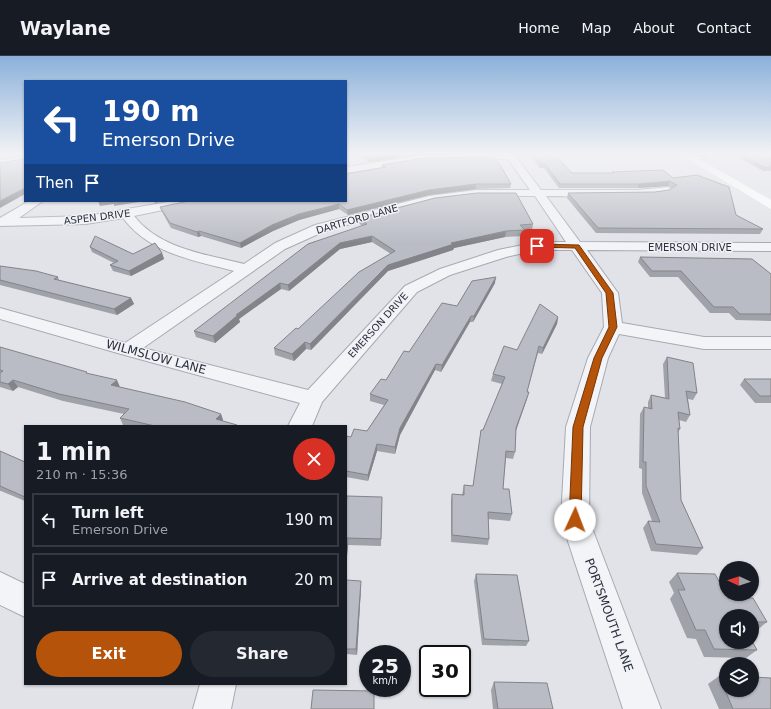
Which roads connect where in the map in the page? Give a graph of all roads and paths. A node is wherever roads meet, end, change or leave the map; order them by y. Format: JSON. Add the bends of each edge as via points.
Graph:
{"nodes":[{"id":1,"x":532,"y":183,"type":"edge"},
{"id":2,"x":737,"y":183,"type":"edge"},
{"id":3,"x":747,"y":183,"type":"edge"},
{"id":4,"x":668,"y":190,"type":"edge"},
{"id":5,"x":538,"y":192,"type":"junction"},
{"id":6,"x":771,"y":196,"type":"edge"},
{"id":7,"x":35,"y":202,"type":"edge"},
{"id":8,"x":187,"y":202,"type":"edge"},
{"id":9,"x":771,"y":205,"type":"edge"},
{"id":10,"x":126,"y":214,"type":"junction"},
{"id":11,"x":2,"y":222,"type":"edge"},
{"id":12,"x":771,"y":246,"type":"edge"},
{"id":13,"x":577,"y":247,"type":"junction"},
{"id":14,"x":246,"y":269,"type":"junction"},
{"id":15,"x":0,"y":313,"type":"edge"},
{"id":16,"x":613,"y":327,"type":"junction"},
{"id":17,"x":771,"y":343,"type":"edge"},
{"id":18,"x":128,"y":350,"type":"junction"},
{"id":19,"x":313,"y":399,"type":"junction"},
{"id":20,"x":300,"y":425,"type":"edge"},
{"id":21,"x":0,"y":588,"type":"edge"},
{"id":22,"x":24,"y":600,"type":"edge"},
{"id":23,"x":218,"y":685,"type":"edge"},
{"id":24,"x":212,"y":709,"type":"edge"},
{"id":25,"x":642,"y":709,"type":"edge"}],
"edges":[{"from":1,"to":5,"type":"street"},
{"from":2,"to":9,"type":"main road"},
{"from":3,"to":6,"type":"main road"},
{"from":4,"to":5,"type":"street","name":"DARTFORD LANE","via":[[638,193]]},
{"from":5,"to":13,"type":"street"},
{"from":5,"to":14,"type":"street","name":"DARTFORD LANE","via":[[476,193],[433,198],[320,228],[280,246]]},
{"from":7,"to":11,"type":"street"},
{"from":8,"to":10,"type":"street","name":"ASPEN DRIVE"},
{"from":10,"to":11,"type":"street","name":"ASPEN DRIVE","via":[[72,221]]},
{"from":10,"to":14,"type":"street","via":[[132,226],[153,242]]},
{"from":12,"to":13,"type":"street","name":"EMERSON DRIVE"},
{"from":13,"to":16,"type":"street","via":[[610,293]]},
{"from":13,"to":19,"type":"street","name":"EMERSON DRIVE","via":[[537,246],[503,253],[445,272],[411,289]]},
{"from":14,"to":18,"type":"street","name":"DARTFORD LANE"},
{"from":15,"to":18,"type":"street","name":"WILMSLOW LANE"},
{"from":16,"to":17,"type":"street","via":[[704,343]]},
{"from":16,"to":25,"type":"street","name":"PORTSMOUTH LANE","via":[[598,358],[578,427],[575,520]]},
{"from":18,"to":19,"type":"street","name":"WILMSLOW LANE"},
{"from":19,"to":20,"type":"street","name":"EMERSON DRIVE"},
{"from":21,"to":22,"type":"street"},
{"from":23,"to":24,"type":"street"}]}
